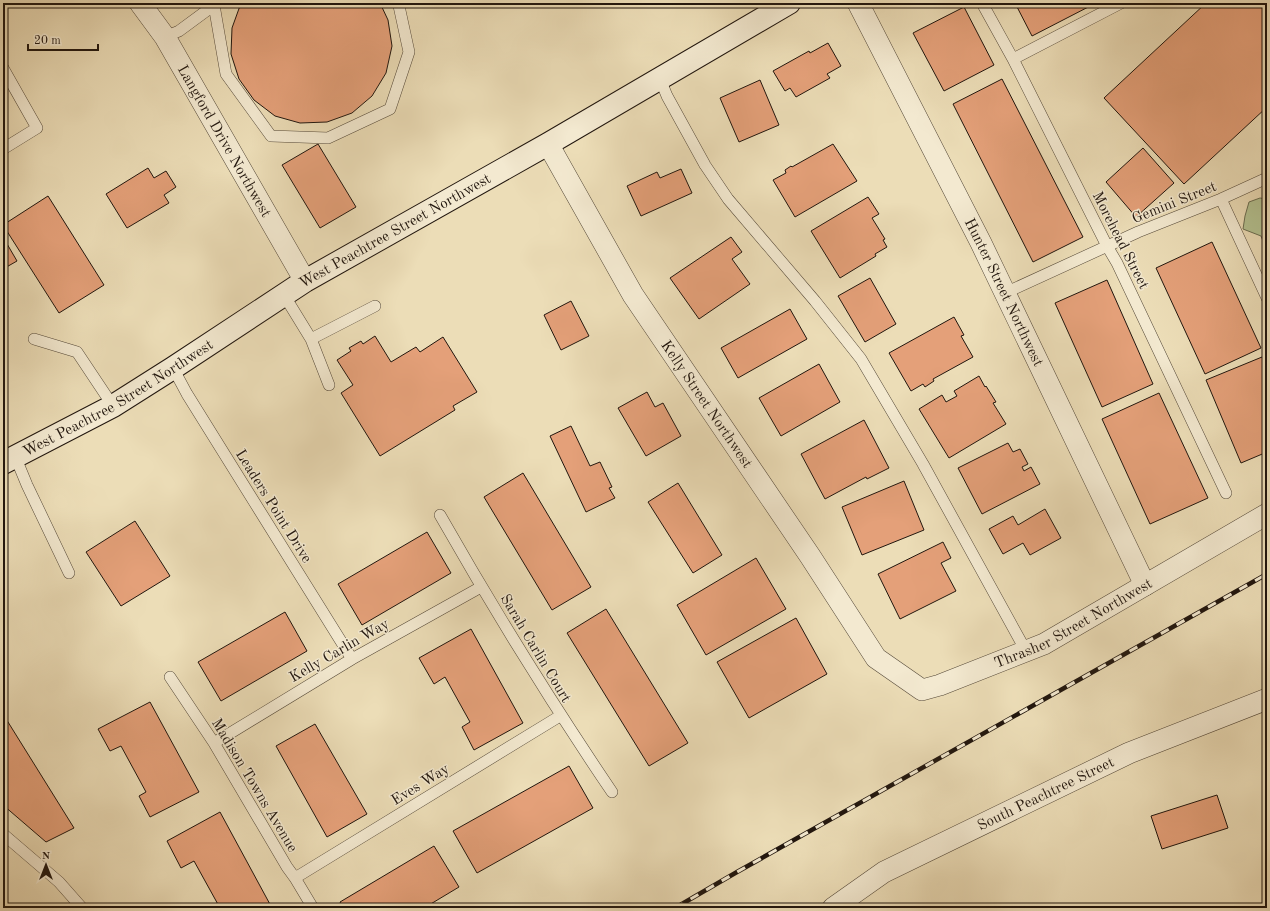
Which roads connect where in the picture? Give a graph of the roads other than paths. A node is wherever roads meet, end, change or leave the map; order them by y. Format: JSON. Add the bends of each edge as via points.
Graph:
{"nodes":[{"id":1,"x":140,"y":3,"type":"edge"},
{"id":2,"x":397,"y":3,"type":"edge"},
{"id":3,"x":858,"y":3,"type":"edge"},
{"id":4,"x":982,"y":3,"type":"edge"},
{"id":5,"x":1121,"y":3,"type":"edge"},
{"id":6,"x":216,"y":4,"type":"edge"},
{"id":7,"x":785,"y":4,"type":"edge"},
{"id":8,"x":165,"y":37,"type":"junction"},
{"id":9,"x":1013,"y":59,"type":"junction"},
{"id":10,"x":3,"y":68,"type":"edge"},
{"id":11,"x":660,"y":79,"type":"junction"},
{"id":12,"x":548,"y":144,"type":"junction"},
{"id":13,"x":3,"y":149,"type":"edge"},
{"id":14,"x":1267,"y":178,"type":"edge"},
{"id":15,"x":1221,"y":199,"type":"junction"},
{"id":16,"x":1107,"y":246,"type":"junction"},
{"id":17,"x":305,"y":281,"type":"junction"},
{"id":18,"x":1004,"y":293,"type":"junction"},
{"id":19,"x":284,"y":295,"type":"junction"},
{"id":20,"x":1267,"y":298,"type":"edge"},
{"id":21,"x":375,"y":306,"type":"dead end"},
{"id":22,"x":34,"y":339,"type":"dead end"},
{"id":23,"x":311,"y":339,"type":"junction"},
{"id":24,"x":173,"y":368,"type":"junction"},
{"id":25,"x":329,"y":385,"type":"dead end"},
{"id":26,"x":113,"y":406,"type":"junction"},
{"id":27,"x":9,"y":459,"type":"edge"},
{"id":28,"x":1226,"y":493,"type":"dead end"},
{"id":29,"x":1267,"y":514,"type":"edge"},
{"id":30,"x":440,"y":515,"type":"dead end"},
{"id":31,"x":69,"y":573,"type":"dead end"},
{"id":32,"x":1145,"y":585,"type":"junction"},
{"id":33,"x":481,"y":587,"type":"junction"},
{"id":34,"x":1026,"y":651,"type":"junction"},
{"id":35,"x":876,"y":658,"type":"joint"},
{"id":36,"x":352,"y":659,"type":"junction"},
{"id":37,"x":170,"y":677,"type":"dead end"},
{"id":38,"x":1267,"y":699,"type":"edge"},
{"id":39,"x":560,"y":716,"type":"junction"},
{"id":40,"x":214,"y":743,"type":"junction"},
{"id":41,"x":612,"y":792,"type":"dead end"},
{"id":42,"x":3,"y":834,"type":"edge"},
{"id":43,"x":295,"y":878,"type":"junction"},
{"id":44,"x":82,"y":908,"type":"edge"},
{"id":45,"x":313,"y":908,"type":"edge"},
{"id":46,"x":833,"y":908,"type":"edge"}],
"edges":[{"from":1,"to":8,"type":"street","name":"Langford Drive Northwest"},
{"from":2,"to":6,"type":"lane","via":[[409,52],[390,109],[328,138],[271,136],[226,74]]},
{"from":3,"to":18,"type":"street","name":"Hunter Street Northwest","via":[[978,236]]},
{"from":4,"to":9,"type":"lane","name":"Morehead Street"},
{"from":5,"to":9,"type":"lane"},
{"from":6,"to":8,"type":"lane","via":[[179,31]]},
{"from":7,"to":11,"type":"street","name":"West Peachtree Street Northwest"},
{"from":8,"to":17,"type":"street","name":"Langford Drive Northwest"},
{"from":9,"to":16,"type":"lane","name":"Morehead Street"},
{"from":10,"to":13,"type":"lane","via":[[37,128]]},
{"from":11,"to":12,"type":"street","name":"West Peachtree Street Northwest"},
{"from":11,"to":34,"type":"lane","via":[[705,166],[728,199],[861,359],[923,464]]},
{"from":12,"to":17,"type":"street","name":"West Peachtree Street Northwest"},
{"from":12,"to":35,"type":"street","name":"Kelly Street Northwest","via":[[633,294]]},
{"from":14,"to":15,"type":"lane","name":"Gemini Street"},
{"from":15,"to":16,"type":"lane","name":"Gemini Street"},
{"from":15,"to":20,"type":"lane"},
{"from":16,"to":18,"type":"lane","name":"Gemini Street"},
{"from":16,"to":28,"type":"lane","name":"Morehead Street"},
{"from":17,"to":19,"type":"street","name":"West Peachtree Street Northwest"},
{"from":18,"to":32,"type":"street","name":"Hunter Street Northwest"},
{"from":19,"to":23,"type":"lane"},
{"from":19,"to":24,"type":"street","name":"West Peachtree Street Northwest"},
{"from":21,"to":23,"type":"lane"},
{"from":22,"to":26,"type":"lane","via":[[77,352]]},
{"from":23,"to":25,"type":"lane"},
{"from":24,"to":26,"type":"street","name":"West Peachtree Street Northwest"},
{"from":24,"to":36,"type":"lane","name":"Leaders Point Drive"},
{"from":26,"to":27,"type":"street","name":"West Peachtree Street Northwest"},
{"from":27,"to":31,"type":"lane","via":[[27,485]]},
{"from":29,"to":32,"type":"street","name":"Thrasher Street Northwest"},
{"from":30,"to":33,"type":"lane","name":"Sarah Carlin Court"},
{"from":32,"to":34,"type":"street","name":"Thrasher Street Northwest","via":[[1044,644]]},
{"from":33,"to":36,"type":"lane","name":"Kelly Carlin Way"},
{"from":33,"to":39,"type":"lane","name":"Sarah Carlin Court"},
{"from":34,"to":35,"type":"street","name":"Thrasher Street Northwest","via":[[922,690]]},
{"from":36,"to":40,"type":"lane","name":"Kelly Carlin Way"},
{"from":37,"to":40,"type":"lane","name":"Madison Towns Avenue"},
{"from":38,"to":46,"type":"street","name":"South Peachtree Street","via":[[1129,753],[884,872]]},
{"from":39,"to":41,"type":"lane","name":"Sarah Carlin Court"},
{"from":39,"to":43,"type":"lane","name":"Eves Way"},
{"from":40,"to":43,"type":"lane","name":"Madison Towns Avenue"},
{"from":42,"to":44,"type":"lane","via":[[60,882]]},
{"from":43,"to":45,"type":"lane","name":"Madison Towns Avenue"}]}
